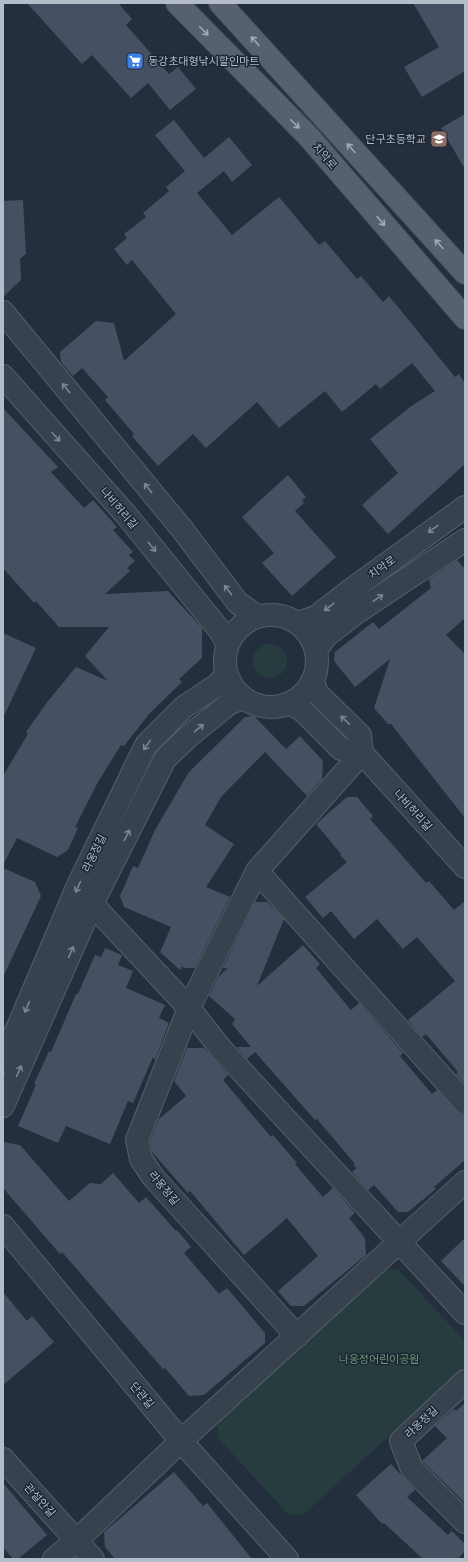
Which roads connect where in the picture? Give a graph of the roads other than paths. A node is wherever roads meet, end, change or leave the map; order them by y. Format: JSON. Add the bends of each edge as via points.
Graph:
{"nodes":[{"id":1,"x":177,"y":3,"type":"edge"},
{"id":2,"x":220,"y":3,"type":"edge"},
{"id":3,"x":465,"y":273,"type":"edge"},
{"id":4,"x":3,"y":312,"type":"edge"},
{"id":5,"x":465,"y":318,"type":"edge"},
{"id":6,"x":3,"y":376,"type":"edge"},
{"id":7,"x":465,"y":507,"type":"edge"},
{"id":8,"x":465,"y":540,"type":"edge"},
{"id":9,"x":257,"y":616,"type":"junction"},
{"id":10,"x":298,"y":623,"type":"junction"},
{"id":11,"x":227,"y":644,"type":"junction"},
{"id":12,"x":316,"y":650,"type":"junction"},
{"id":13,"x":226,"y":672,"type":"junction"},
{"id":14,"x":312,"y":681,"type":"junction"},
{"id":15,"x":243,"y":698,"type":"junction"},
{"id":16,"x":290,"y":703,"type":"junction"},
{"id":17,"x":362,"y":753,"type":"junction"},
{"id":18,"x":465,"y":867,"type":"edge"},
{"id":19,"x":257,"y":871,"type":"junction"},
{"id":20,"x":92,"y":904,"type":"junction"},
{"id":21,"x":189,"y":1008,"type":"junction"},
{"id":22,"x":3,"y":1062,"type":"edge"},
{"id":23,"x":465,"y":1103,"type":"edge"},
{"id":24,"x":3,"y":1106,"type":"edge"},
{"id":25,"x":465,"y":1182,"type":"edge"},
{"id":26,"x":3,"y":1226,"type":"edge"},
{"id":27,"x":399,"y":1241,"type":"junction"},
{"id":28,"x":465,"y":1313,"type":"edge"},
{"id":29,"x":297,"y":1336,"type":"junction"},
{"id":30,"x":465,"y":1381,"type":"edge"},
{"id":31,"x":181,"y":1441,"type":"junction"},
{"id":32,"x":3,"y":1459,"type":"edge"},
{"id":33,"x":465,"y":1522,"type":"edge"},
{"id":34,"x":77,"y":1540,"type":"junction"},
{"id":35,"x":54,"y":1559,"type":"edge"},
{"id":36,"x":93,"y":1559,"type":"edge"},
{"id":37,"x":287,"y":1559,"type":"edge"}],
"edges":[{"from":1,"to":5,"type":"main road","name":"치악로","one_way":true,"via":[[309,137]]},
{"from":3,"to":2,"type":"main road","one_way":true},
{"from":9,"to":4,"type":"street","one_way":true,"via":[[238,603],[182,529]]},
{"from":6,"to":11,"type":"street","name":"나비허리길","one_way":true,"via":[[128,517],[221,632]]},
{"from":7,"to":10,"type":"street","name":"치악로","one_way":true,"via":[[316,617]]},
{"from":12,"to":8,"type":"street","name":"치악로","one_way":true,"via":[[326,636],[356,613]]},
{"from":9,"to":10,"type":"street","via":[[272,614]]},
{"from":9,"to":11,"type":"street","via":[[234,632]]},
{"from":10,"to":12,"type":"street","via":[[309,635]]},
{"from":11,"to":13,"type":"street","via":[[224,658]]},
{"from":12,"to":14,"type":"street","via":[[317,666]]},
{"from":13,"to":15,"type":"street","via":[[232,687]]},
{"from":13,"to":22,"type":"street","name":"라옹정길","one_way":true,"via":[[220,683],[184,707],[146,745],[80,883]]},
{"from":14,"to":16,"type":"street","via":[[303,694]]},
{"from":17,"to":14,"type":"street","one_way":true,"via":[[360,735],[318,694]]},
{"from":15,"to":16,"type":"street","via":[[258,706],[274,707]]},
{"from":20,"to":15,"type":"street","name":"라옹정길","one_way":true,"via":[[166,759],[189,736],[230,703]]},
{"from":16,"to":17,"type":"street","via":[[304,712],[341,748]]},
{"from":17,"to":18,"type":"street","name":"나비허리길"},
{"from":17,"to":19,"type":"street","name":"라옹정길"},
{"from":19,"to":21,"type":"street","name":"라옹정길"},
{"from":19,"to":23,"type":"street"},
{"from":20,"to":21,"type":"street"},
{"from":24,"to":20,"type":"street","name":"라옹정길","one_way":true},
{"from":21,"to":27,"type":"street","via":[[222,1050]]},
{"from":21,"to":29,"type":"street","name":"라옹정길","via":[[136,1140],[141,1159],[153,1177]]},
{"from":25,"to":27,"type":"street"},
{"from":26,"to":31,"type":"street","name":"단관길"},
{"from":27,"to":28,"type":"street"},
{"from":27,"to":29,"type":"street"},
{"from":29,"to":31,"type":"street"},
{"from":30,"to":33,"type":"street","name":"라옹정길","via":[[401,1441],[412,1469]]},
{"from":31,"to":34,"type":"street"},
{"from":31,"to":37,"type":"street","name":"단관길"},
{"from":32,"to":34,"type":"street","name":"관설안길"},
{"from":34,"to":35,"type":"street"},
{"from":34,"to":36,"type":"street","name":"관설안길"}]}
